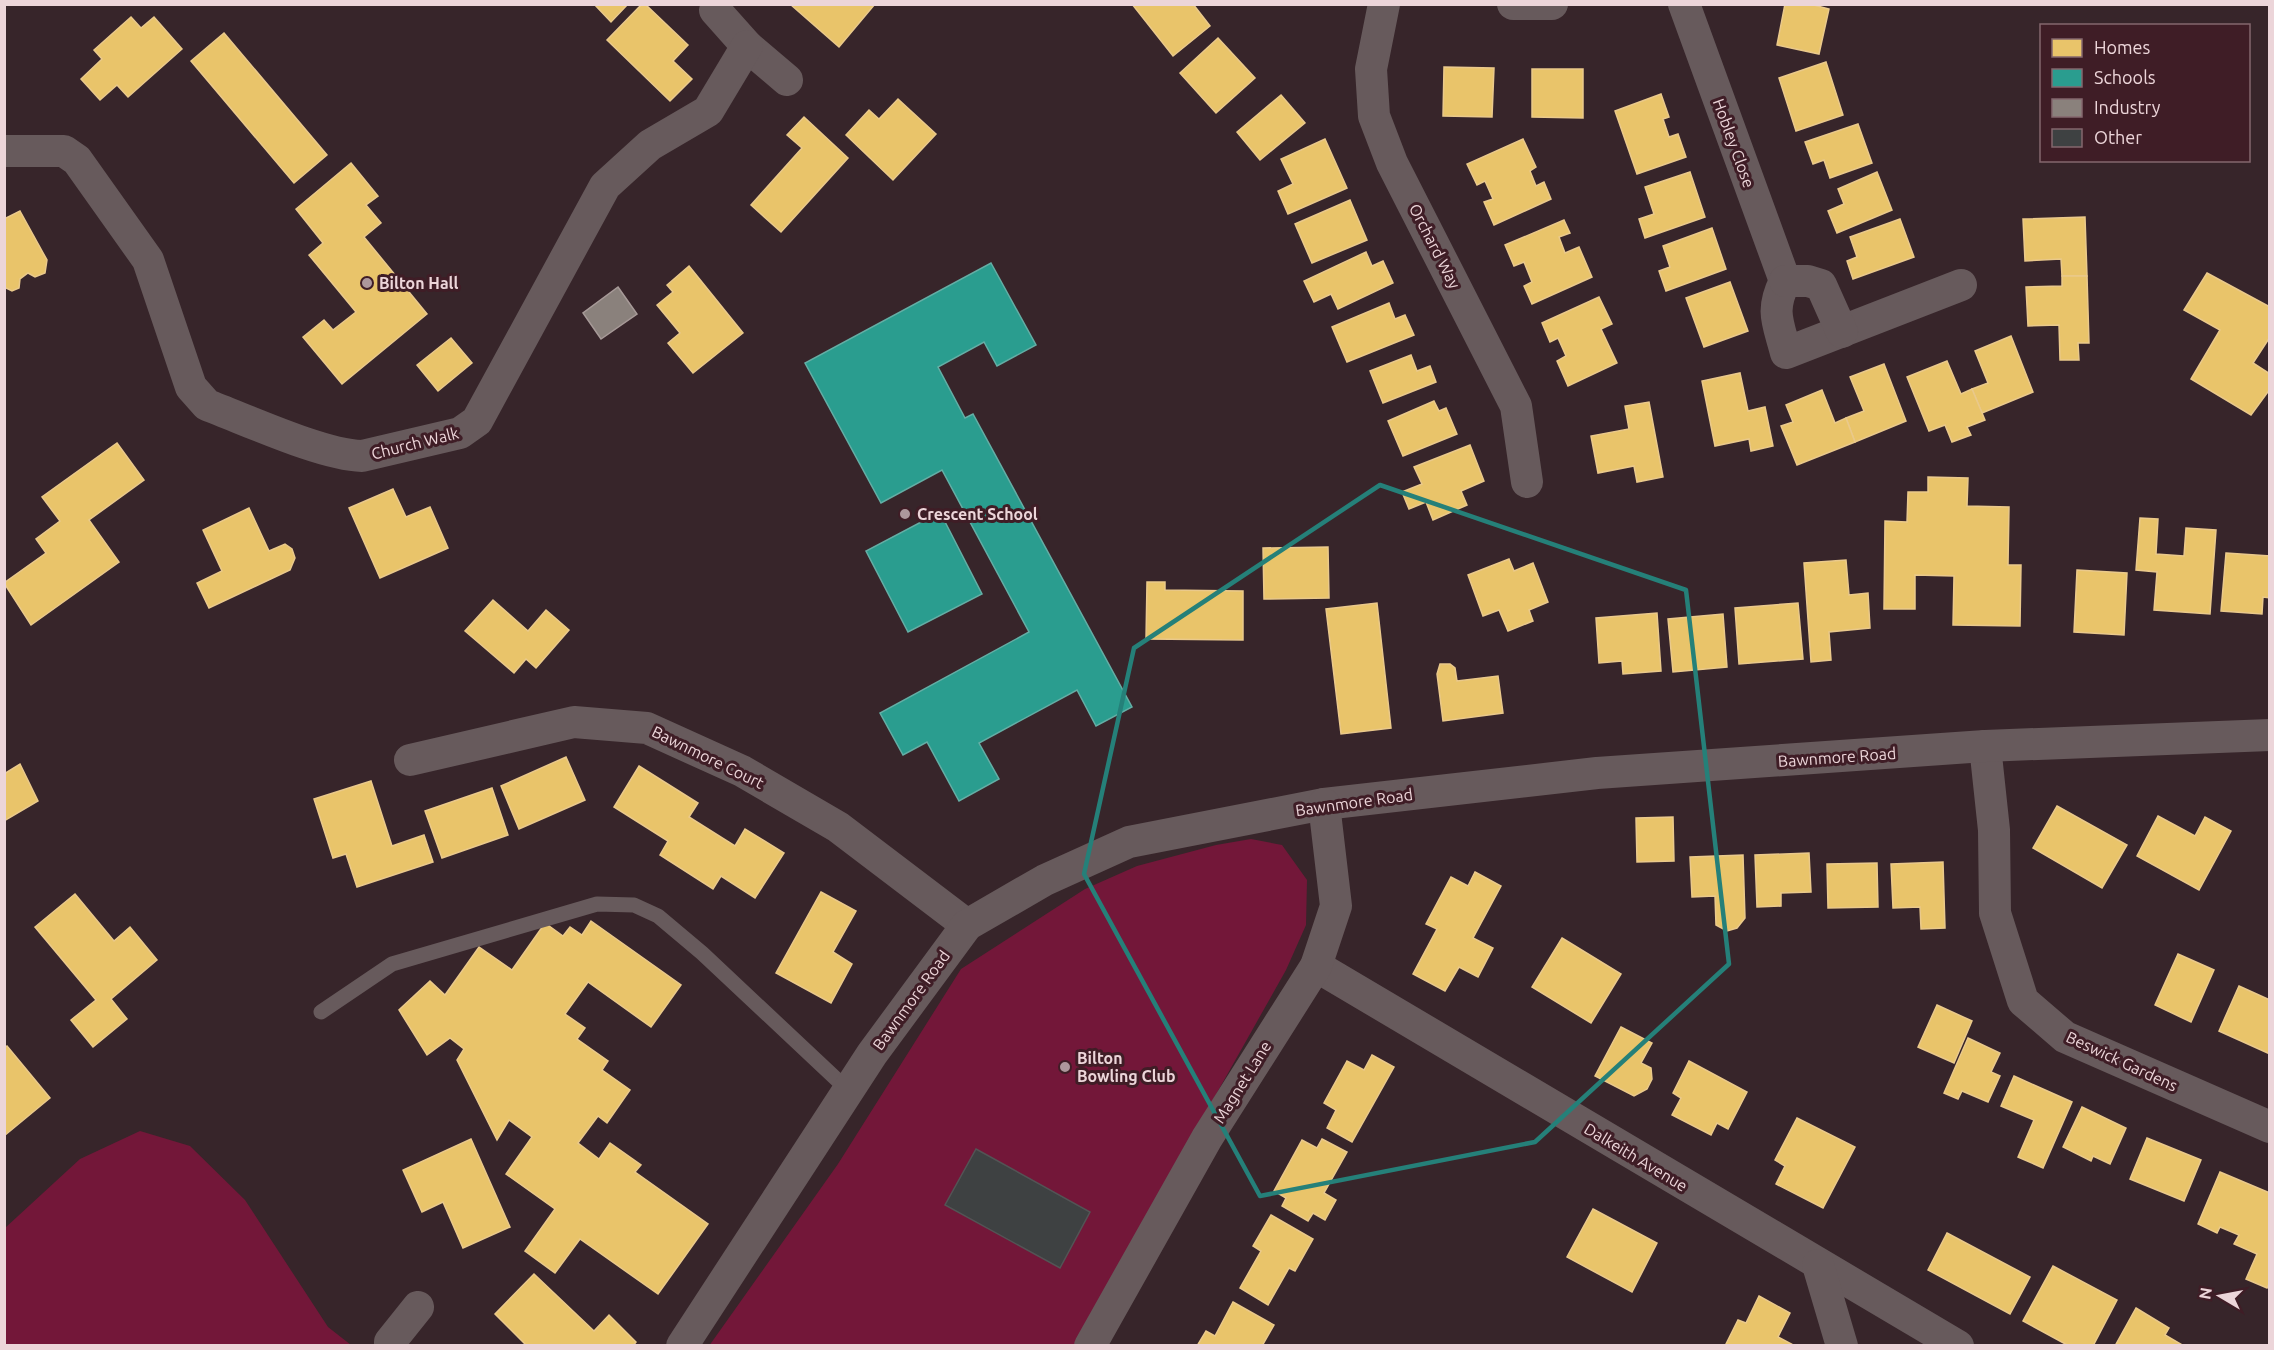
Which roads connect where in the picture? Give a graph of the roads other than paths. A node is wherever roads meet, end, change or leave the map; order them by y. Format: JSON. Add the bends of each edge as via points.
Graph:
{"nodes":[{"id":1,"x":1384,"y":4,"type":"edge"},
{"id":2,"x":1513,"y":4,"type":"edge"},
{"id":3,"x":1552,"y":4,"type":"edge"},
{"id":4,"x":1684,"y":4,"type":"edge"},
{"id":5,"x":715,"y":10,"type":"dead end"},
{"id":6,"x":747,"y":46,"type":"junction"},
{"id":7,"x":787,"y":80,"type":"dead end"},
{"id":8,"x":4,"y":151,"type":"edge"},
{"id":9,"x":1785,"y":281,"type":"junction"},
{"id":10,"x":1961,"y":285,"type":"dead end"},
{"id":11,"x":1842,"y":332,"type":"junction"},
{"id":12,"x":1527,"y":482,"type":"dead end"},
{"id":13,"x":2270,"y":735,"type":"edge"},
{"id":14,"x":1985,"y":746,"type":"junction"},
{"id":15,"x":410,"y":760,"type":"dead end"},
{"id":16,"x":1324,"y":804,"type":"junction"},
{"id":17,"x":967,"y":925,"type":"junction"},
{"id":18,"x":1316,"y":966,"type":"junction"},
{"id":19,"x":321,"y":1012,"type":"dead end"},
{"id":20,"x":849,"y":1091,"type":"junction"},
{"id":21,"x":2270,"y":1127,"type":"edge"},
{"id":22,"x":1818,"y":1265,"type":"junction"},
{"id":23,"x":418,"y":1307,"type":"dead end"},
{"id":24,"x":390,"y":1346,"type":"edge"},
{"id":25,"x":682,"y":1346,"type":"edge"},
{"id":26,"x":1090,"y":1346,"type":"edge"},
{"id":27,"x":1842,"y":1346,"type":"edge"},
{"id":28,"x":1958,"y":1346,"type":"edge"}],
"edges":[{"from":1,"to":12,"type":"street","name":"Orchard Way","via":[[1371,69],[1374,116],[1392,163],[1516,406]]},
{"from":2,"to":3,"type":"street"},
{"from":4,"to":9,"type":"street","name":"Hobley Close"},
{"from":5,"to":6,"type":"street"},
{"from":6,"to":7,"type":"street"},
{"from":6,"to":8,"type":"street","name":"Church Walk","via":[[708,111],[650,145],[605,186],[477,421],[460,433],[362,456],[319,447],[207,405],[197,397],[148,260],[77,160],[56,150]]},
{"from":9,"to":11,"type":"street","via":[[1821,285]]},
{"from":9,"to":11,"type":"street","via":[[1775,310],[1786,353]]},
{"from":10,"to":11,"type":"street"},
{"from":13,"to":14,"type":"street","name":"Bawnmore Road"},
{"from":14,"to":16,"type":"street","name":"Bawnmore Road","via":[[1597,773]]},
{"from":14,"to":21,"type":"street","name":"Beswick Gardens","via":[[1994,831],[1995,913],[2023,1001],[2065,1037]]},
{"from":15,"to":17,"type":"street","name":"Bawnmore Court","via":[[574,722],[648,728],[742,771],[838,827]]},
{"from":16,"to":17,"type":"street","name":"Bawnmore Road","via":[[1129,842],[1045,880]]},
{"from":16,"to":18,"type":"street","name":"Magnet Lane","via":[[1336,906]]},
{"from":17,"to":20,"type":"street","name":"Bawnmore Road"},
{"from":18,"to":22,"type":"street","name":"Dalkeith Avenue"},
{"from":18,"to":26,"type":"street","name":"Magnet Lane","via":[[1207,1138]]},
{"from":19,"to":20,"type":"lane","via":[[392,964],[597,904],[634,905],[658,916],[702,953]]},
{"from":20,"to":25,"type":"street","name":"Bawnmore Road"},
{"from":22,"to":27,"type":"street"},
{"from":22,"to":28,"type":"street","name":"Dalkeith Avenue"},
{"from":23,"to":24,"type":"street"}]}
